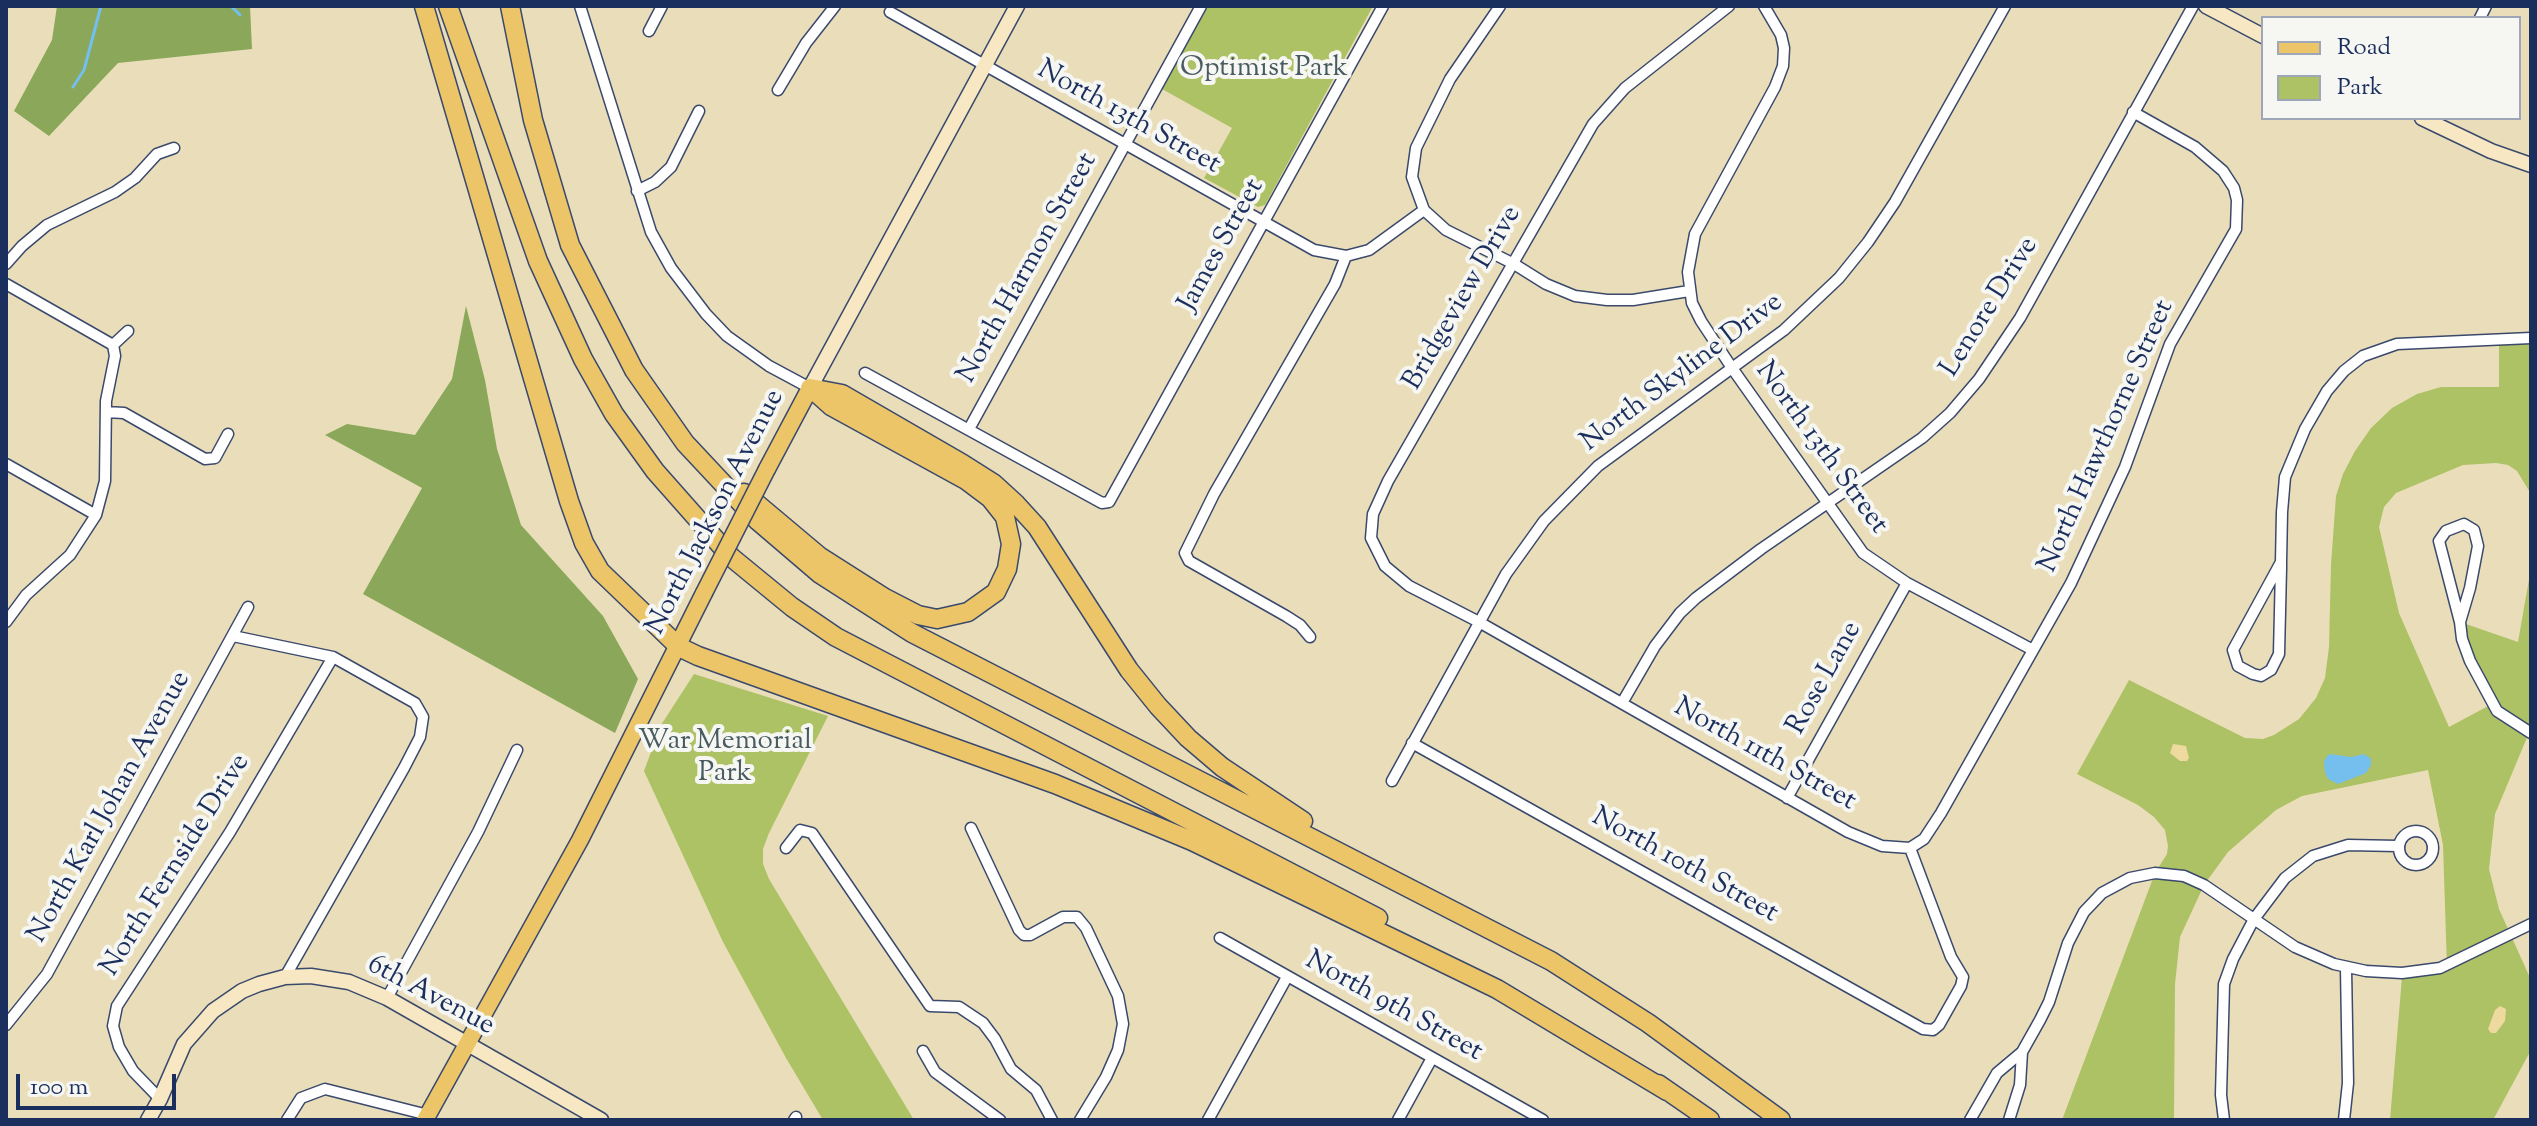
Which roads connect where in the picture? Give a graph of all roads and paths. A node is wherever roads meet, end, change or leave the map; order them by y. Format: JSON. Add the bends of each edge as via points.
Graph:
{"nodes":[{"id":1,"x":424,"y":6,"type":"edge"},
{"id":2,"x":448,"y":6,"type":"edge"},
{"id":3,"x":510,"y":6,"type":"edge"},
{"id":4,"x":580,"y":6,"type":"edge"},
{"id":5,"x":662,"y":6,"type":"edge"},
{"id":6,"x":835,"y":6,"type":"edge"},
{"id":7,"x":1017,"y":6,"type":"edge"},
{"id":8,"x":1201,"y":6,"type":"edge"},
{"id":9,"x":1383,"y":6,"type":"edge"},
{"id":10,"x":1500,"y":6,"type":"edge"},
{"id":11,"x":1729,"y":6,"type":"edge"},
{"id":12,"x":1764,"y":6,"type":"edge"},
{"id":13,"x":2005,"y":6,"type":"edge"},
{"id":14,"x":2193,"y":6,"type":"edge"},
{"id":15,"x":2206,"y":6,"type":"edge"},
{"id":16,"x":890,"y":12,"type":"dead end"},
{"id":17,"x":649,"y":31,"type":"dead end"},
{"id":18,"x":2261,"y":35,"type":"edge"},
{"id":19,"x":985,"y":66,"type":"junction"},
{"id":20,"x":778,"y":90,"type":"dead end"},
{"id":21,"x":699,"y":111,"type":"dead end"},
{"id":22,"x":2133,"y":112,"type":"junction"},
{"id":23,"x":2427,"y":120,"type":"edge"},
{"id":24,"x":1125,"y":144,"type":"junction"},
{"id":25,"x":174,"y":148,"type":"dead end"},
{"id":26,"x":2531,"y":165,"type":"edge"},
{"id":27,"x":637,"y":191,"type":"junction"},
{"id":28,"x":1424,"y":210,"type":"junction"},
{"id":29,"x":1263,"y":223,"type":"junction"},
{"id":30,"x":1346,"y":256,"type":"junction"},
{"id":31,"x":6,"y":264,"type":"edge"},
{"id":32,"x":1514,"y":264,"type":"junction"},
{"id":33,"x":6,"y":284,"type":"edge"},
{"id":34,"x":1689,"y":291,"type":"junction"},
{"id":35,"x":128,"y":331,"type":"dead end"},
{"id":36,"x":2531,"y":338,"type":"edge"},
{"id":37,"x":113,"y":345,"type":"junction"},
{"id":38,"x":1732,"y":368,"type":"junction"},
{"id":39,"x":865,"y":373,"type":"dead end"},
{"id":40,"x":810,"y":388,"type":"junction"},
{"id":41,"x":106,"y":412,"type":"junction"},
{"id":42,"x":969,"y":429,"type":"junction"},
{"id":43,"x":228,"y":434,"type":"dead end"},
{"id":44,"x":685,"y":443,"type":"junction"},
{"id":45,"x":6,"y":464,"type":"edge"},
{"id":46,"x":1828,"y":504,"type":"junction"},
{"id":47,"x":96,"y":515,"type":"junction"},
{"id":48,"x":2281,"y":562,"type":"junction"},
{"id":49,"x":1907,"y":583,"type":"junction"},
{"id":50,"x":248,"y":607,"type":"dead end"},
{"id":51,"x":6,"y":622,"type":"edge"},
{"id":52,"x":1479,"y":622,"type":"junction"},
{"id":53,"x":2460,"y":622,"type":"junction"},
{"id":54,"x":233,"y":636,"type":"junction"},
{"id":55,"x":1310,"y":637,"type":"dead end"},
{"id":56,"x":679,"y":647,"type":"junction"},
{"id":57,"x":2033,"y":650,"type":"junction"},
{"id":58,"x":333,"y":657,"type":"junction"},
{"id":59,"x":1622,"y":703,"type":"junction"},
{"id":60,"x":2531,"y":733,"type":"edge"},
{"id":61,"x":1412,"y":743,"type":"junction"},
{"id":62,"x":517,"y":750,"type":"dead end"},
{"id":63,"x":1392,"y":781,"type":"dead end"},
{"id":64,"x":1787,"y":798,"type":"junction"},
{"id":65,"x":971,"y":828,"type":"dead end"},
{"id":66,"x":2398,"y":846,"type":"dead end"},
{"id":67,"x":786,"y":848,"type":"dead end"},
{"id":68,"x":1910,"y":848,"type":"junction"},
{"id":69,"x":1393,"y":879,"type":"junction"},
{"id":70,"x":2254,"y":919,"type":"junction"},
{"id":71,"x":2531,"y":924,"type":"edge"},
{"id":72,"x":1220,"y":938,"type":"dead end"},
{"id":73,"x":2346,"y":968,"type":"junction"},
{"id":74,"x":285,"y":977,"type":"junction"},
{"id":75,"x":1287,"y":977,"type":"junction"},
{"id":76,"x":387,"y":998,"type":"junction"},
{"id":77,"x":6,"y":1025,"type":"edge"},
{"id":78,"x":467,"y":1044,"type":"junction"},
{"id":79,"x":923,"y":1051,"type":"dead end"},
{"id":80,"x":2022,"y":1052,"type":"junction"},
{"id":81,"x":1432,"y":1058,"type":"junction"},
{"id":82,"x":1667,"y":1091,"type":"junction"},
{"id":83,"x":160,"y":1099,"type":"junction"},
{"id":84,"x":427,"y":1118,"type":"edge"},
{"id":85,"x":148,"y":1120,"type":"edge"},
{"id":86,"x":287,"y":1120,"type":"edge"},
{"id":87,"x":601,"y":1120,"type":"edge"},
{"id":88,"x":1000,"y":1120,"type":"edge"},
{"id":89,"x":1052,"y":1120,"type":"edge"},
{"id":90,"x":1080,"y":1120,"type":"edge"},
{"id":91,"x":1208,"y":1120,"type":"edge"},
{"id":92,"x":1398,"y":1120,"type":"edge"},
{"id":93,"x":1543,"y":1120,"type":"edge"},
{"id":94,"x":1710,"y":1120,"type":"edge"},
{"id":95,"x":1781,"y":1120,"type":"edge"},
{"id":96,"x":1970,"y":1120,"type":"edge"},
{"id":97,"x":2009,"y":1120,"type":"edge"},
{"id":98,"x":2224,"y":1120,"type":"edge"},
{"id":99,"x":2344,"y":1120,"type":"edge"}],
"edges":[{"from":1,"to":56,"type":"highway","via":[[584,543],[608,579]]},
{"from":2,"to":82,"type":"highway","via":[[538,261],[583,359],[655,471],[731,557],[836,637],[1492,978],[1580,1029]]},
{"from":3,"to":44,"type":"highway","via":[[533,120],[570,245],[634,370]]},
{"from":4,"to":27,"type":"street"},
{"from":5,"to":17,"type":"street"},
{"from":6,"to":20,"type":"street"},
{"from":7,"to":19,"type":"street","name":"North Jackson Avenue"},
{"from":8,"to":24,"type":"street","name":"North Harmon Street"},
{"from":9,"to":29,"type":"street","name":"James Street"},
{"from":10,"to":28,"type":"street","via":[[1450,79],[1416,148],[1412,177]]},
{"from":11,"to":32,"type":"street","name":"Bridgeview Drive","via":[[1605,107]]},
{"from":12,"to":34,"type":"street","via":[[1783,41],[1781,73],[1698,227],[1689,254]]},
{"from":13,"to":38,"type":"street","name":"North Skyline Drive","via":[[1868,242],[1801,316]]},
{"from":14,"to":22,"type":"street","name":"Lenore Drive"},
{"from":15,"to":18,"type":"street"},
{"from":16,"to":19,"type":"street","name":"North 13th Street"},
{"from":19,"to":24,"type":"street","name":"North 13th Street"},
{"from":19,"to":40,"type":"street","name":"North Jackson Avenue"},
{"from":21,"to":27,"type":"street","via":[[671,167]]},
{"from":22,"to":46,"type":"street","name":"Lenore Drive","via":[[2020,318],[1979,379],[1922,438]]},
{"from":22,"to":57,"type":"street","name":"North Hawthorne Street","via":[[2195,147],[2223,171],[2234,188],[2238,220],[2170,344],[2093,541]]},
{"from":23,"to":26,"type":"street"},
{"from":24,"to":29,"type":"street","name":"North 13th Street"},
{"from":24,"to":42,"type":"street","name":"North Harmon Street"},
{"from":25,"to":31,"type":"street","via":[[157,154],[115,192],[47,225]]},
{"from":27,"to":40,"type":"street","via":[[671,268],[706,314],[756,357]]},
{"from":28,"to":30,"type":"street","via":[[1369,250]]},
{"from":28,"to":32,"type":"street","via":[[1446,230]]},
{"from":29,"to":30,"type":"street","name":"North 13th Street","via":[[1314,250]]},
{"from":29,"to":42,"type":"street","name":"James Street","via":[[1107,503]]},
{"from":30,"to":55,"type":"street","via":[[1185,553],[1189,561],[1286,616]]},
{"from":32,"to":34,"type":"street","via":[[1546,284],[1588,298],[1633,300]]},
{"from":32,"to":52,"type":"street","name":"Bridgeview Drive","via":[[1377,501],[1371,527],[1378,558],[1395,576]]},
{"from":33,"to":37,"type":"street"},
{"from":34,"to":38,"type":"street","name":"North 13th Street","via":[[1701,321]]},
{"from":35,"to":37,"type":"street"},
{"from":36,"to":48,"type":"street","via":[[2397,344],[2363,356],[2344,371],[2318,405],[2288,466]]},
{"from":37,"to":41,"type":"street"},
{"from":38,"to":46,"type":"street","name":"North 13th Street"},
{"from":38,"to":52,"type":"street","name":"North Skyline Drive","via":[[1572,490],[1519,554]]},
{"from":39,"to":42,"type":"street"},
{"from":40,"to":44,"type":"highway","via":[[831,406],[990,498],[1005,517],[1011,544],[996,592],[968,612],[937,619],[918,615],[819,556]]},
{"from":40,"to":56,"type":"main road","name":"North Jackson Avenue","bridge":true},
{"from":40,"to":69,"type":"highway","via":[[842,394],[993,483],[1037,527],[1129,670],[1188,738],[1248,787]]},
{"from":41,"to":43,"type":"street","via":[[124,413],[205,459],[215,458]]},
{"from":41,"to":47,"type":"street","via":[[105,481]]},
{"from":44,"to":69,"type":"highway","via":[[799,557],[912,633]]},
{"from":45,"to":47,"type":"street"},
{"from":46,"to":49,"type":"street","name":"North 13th Street","via":[[1863,553]]},
{"from":46,"to":59,"type":"street","name":"Lenore Drive","via":[[1696,598],[1655,646]]},
{"from":47,"to":51,"type":"street","via":[[70,555],[26,595]]},
{"from":48,"to":48,"type":"street","via":[[2233,650],[2238,666],[2261,676],[2279,654]]},
{"from":49,"to":57,"type":"street","name":"North 13th Street"},
{"from":49,"to":64,"type":"street","name":"Rose Lane"},
{"from":50,"to":54,"type":"street","name":"North Karl Johan Avenue"},
{"from":52,"to":59,"type":"street","name":"North 11th Street"},
{"from":52,"to":61,"type":"street","name":"North Skyline Drive"},
{"from":53,"to":53,"type":"street","via":[[2478,546],[2474,530],[2464,524],[2446,531],[2439,541]]},
{"from":53,"to":60,"type":"street","via":[[2470,661],[2497,711]]},
{"from":54,"to":58,"type":"street"},
{"from":54,"to":77,"type":"street","name":"North Karl Johan Avenue","via":[[47,974]]},
{"from":56,"to":78,"type":"main road","name":"North Jackson Avenue"},
{"from":56,"to":82,"type":"highway","via":[[1055,784],[1192,841],[1497,989]]},
{"from":57,"to":68,"type":"street","name":"North Hawthorne Street","via":[[1941,813],[1924,839]]},
{"from":58,"to":74,"type":"street","via":[[407,698],[423,717],[420,737]]},
{"from":58,"to":83,"type":"street","name":"North Fernside Drive","via":[[230,832],[117,1006],[113,1026],[119,1047]]},
{"from":59,"to":64,"type":"street","name":"North 11th Street"},
{"from":61,"to":63,"type":"street","name":"North Skyline Drive"},
{"from":61,"to":68,"type":"street","name":"North 10th Street","via":[[1921,1028],[1933,1030],[1963,977]]},
{"from":62,"to":76,"type":"street"},
{"from":64,"to":68,"type":"street","name":"North 11th Street","via":[[1872,843]]},
{"from":65,"to":90,"type":"street","via":[[1019,930],[1030,935],[1063,917],[1077,917],[1118,996],[1123,1024],[1118,1050]]},
{"from":66,"to":70,"type":"street","via":[[2348,845],[2313,856],[2275,888]]},
{"from":67,"to":89,"type":"street","via":[[800,830],[812,833],[930,1006],[959,1007],[983,1023],[1011,1069],[1036,1090]]},
{"from":69,"to":95,"type":"highway","via":[[1551,961],[1648,1023]]},
{"from":70,"to":73,"type":"street","via":[[2295,947]]},
{"from":70,"to":80,"type":"street","via":[[2184,876],[2145,874],[2109,889],[2078,922],[2047,1008]]},
{"from":70,"to":98,"type":"street","via":[[2224,984]]},
{"from":71,"to":73,"type":"street","via":[[2440,968],[2393,973]]},
{"from":72,"to":75,"type":"street","name":"North 9th Street"},
{"from":73,"to":99,"type":"street"},
{"from":74,"to":76,"type":"street","name":"6th Avenue","via":[[349,982]]},
{"from":74,"to":83,"type":"street","name":"6th Avenue","via":[[242,991],[213,1011],[184,1044]]},
{"from":75,"to":81,"type":"street","name":"North 9th Street"},
{"from":75,"to":91,"type":"street"},
{"from":76,"to":78,"type":"street","name":"6th Avenue"},
{"from":78,"to":84,"type":"main road","name":"North Jackson Avenue"},
{"from":78,"to":87,"type":"street","name":"6th Avenue"},
{"from":79,"to":88,"type":"street","via":[[935,1072]]},
{"from":80,"to":96,"type":"street","via":[[1997,1073]]},
{"from":80,"to":97,"type":"street","via":[[2020,1085]]},
{"from":81,"to":92,"type":"street"},
{"from":81,"to":93,"type":"street","name":"North 9th Street"},
{"from":82,"to":94,"type":"highway"},
{"from":83,"to":85,"type":"street","name":"6th Avenue"},
{"from":84,"to":86,"type":"street","via":[[325,1089],[301,1098]]}]}
